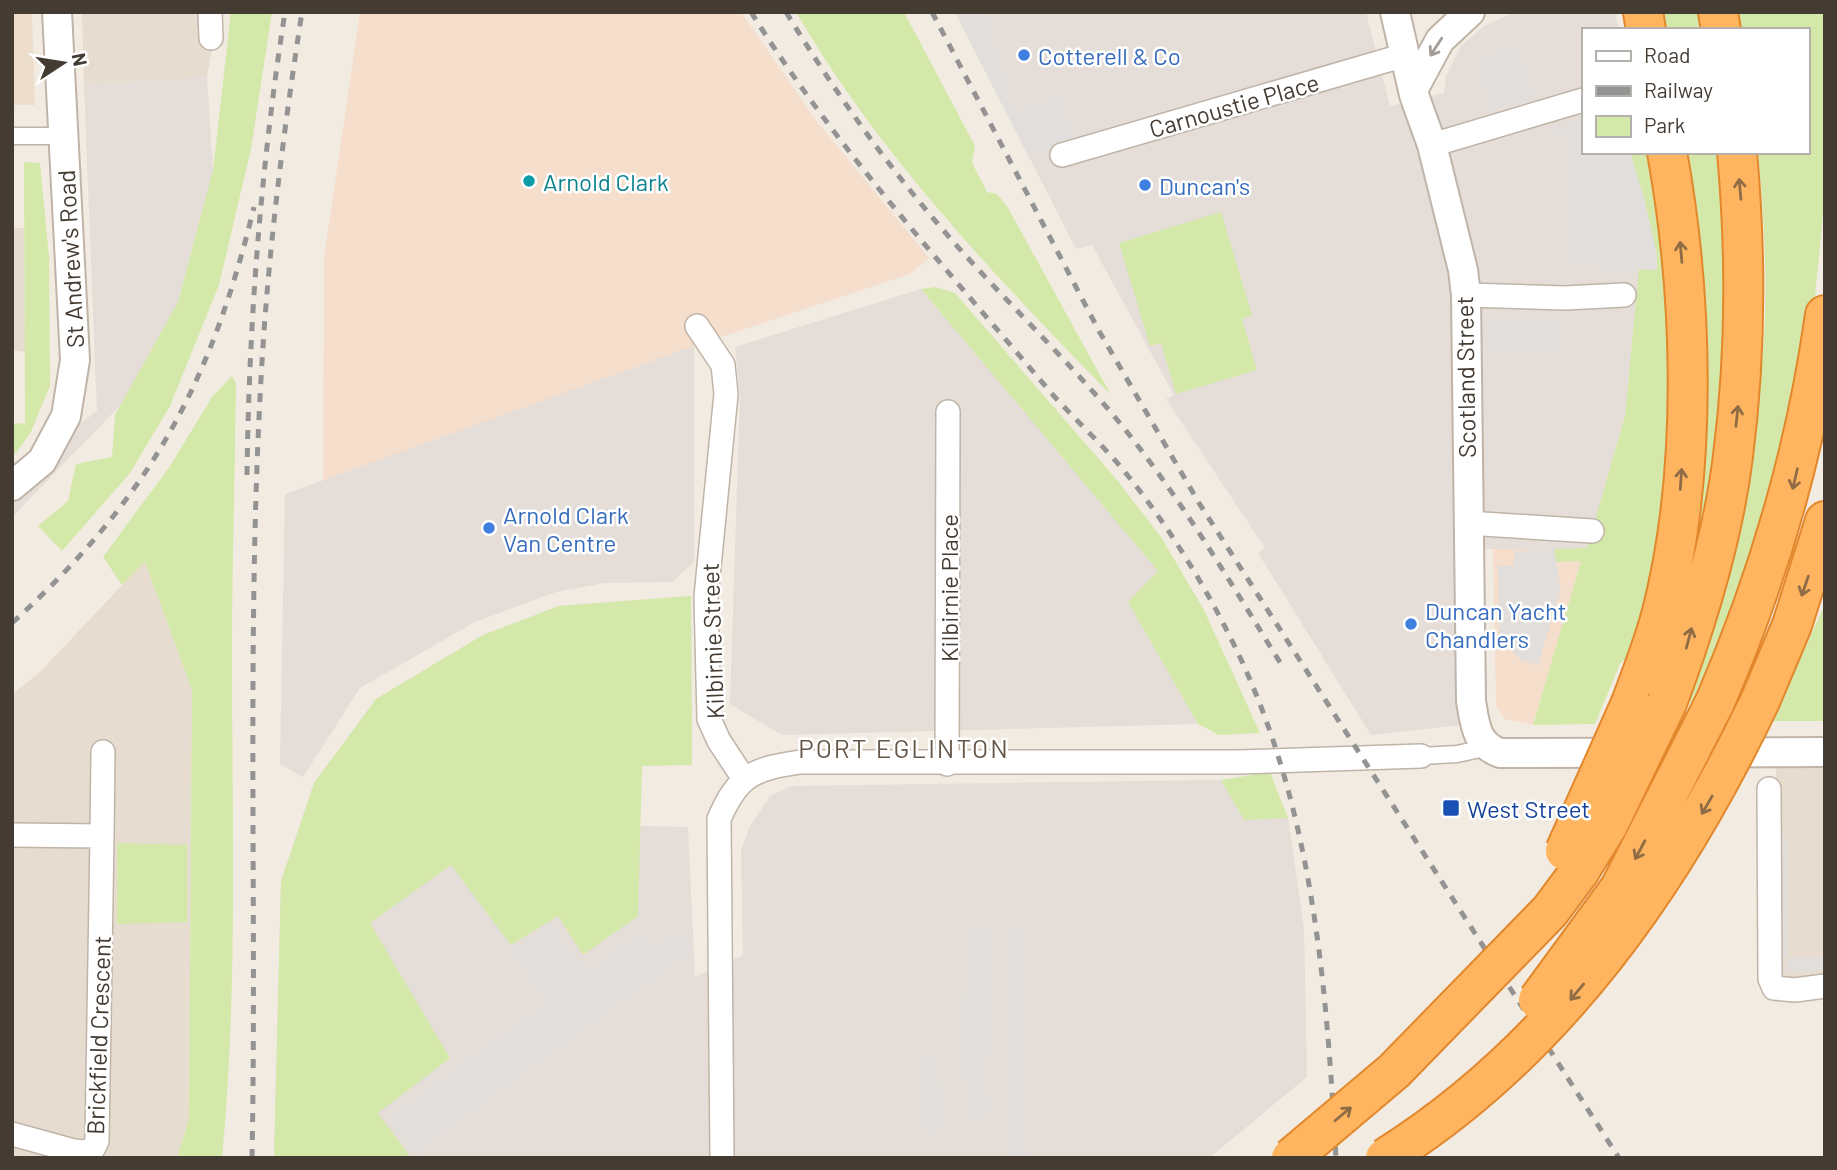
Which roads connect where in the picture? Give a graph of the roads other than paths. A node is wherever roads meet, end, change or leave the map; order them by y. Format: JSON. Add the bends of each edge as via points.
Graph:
{"nodes":[{"id":1,"x":57,"y":12,"type":"edge"},
{"id":2,"x":210,"y":12,"type":"edge"},
{"id":3,"x":1395,"y":12,"type":"edge"},
{"id":4,"x":1469,"y":12,"type":"edge"},
{"id":5,"x":211,"y":38,"type":"dead end"},
{"id":6,"x":1405,"y":55,"type":"junction"},
{"id":7,"x":1413,"y":90,"type":"junction"},
{"id":8,"x":1582,"y":100,"type":"edge"},
{"id":9,"x":12,"y":136,"type":"edge"},
{"id":10,"x":63,"y":136,"type":"junction"},
{"id":11,"x":1433,"y":145,"type":"junction"},
{"id":12,"x":1667,"y":154,"type":"edge"},
{"id":13,"x":1737,"y":154,"type":"edge"},
{"id":14,"x":1062,"y":155,"type":"dead end"},
{"id":15,"x":1466,"y":295,"type":"junction"},
{"id":16,"x":1624,"y":295,"type":"dead end"},
{"id":17,"x":1825,"y":315,"type":"edge"},
{"id":18,"x":697,"y":326,"type":"dead end"},
{"id":19,"x":948,"y":412,"type":"dead end"},
{"id":20,"x":12,"y":486,"type":"edge"},
{"id":21,"x":1825,"y":521,"type":"edge"},
{"id":22,"x":1467,"y":523,"type":"junction"},
{"id":23,"x":1592,"y":531,"type":"dead end"},
{"id":24,"x":1649,"y":703,"type":"junction"},
{"id":25,"x":1485,"y":748,"type":"junction"},
{"id":26,"x":103,"y":752,"type":"dead end"},
{"id":27,"x":1825,"y":752,"type":"edge"},
{"id":28,"x":1420,"y":756,"type":"joint"},
{"id":29,"x":947,"y":764,"type":"junction"},
{"id":30,"x":744,"y":779,"type":"junction"},
{"id":31,"x":1769,"y":789,"type":"dead end"},
{"id":32,"x":12,"y":835,"type":"edge"},
{"id":33,"x":102,"y":836,"type":"junction"},
{"id":34,"x":1825,"y":986,"type":"edge"},
{"id":35,"x":12,"y":1134,"type":"edge"},
{"id":36,"x":722,"y":1158,"type":"edge"},
{"id":37,"x":1291,"y":1158,"type":"edge"},
{"id":38,"x":1384,"y":1158,"type":"edge"}],
"edges":[{"from":1,"to":10,"type":"street","name":"St Andrew's Road"},
{"from":2,"to":5,"type":"street"},
{"from":3,"to":6,"type":"street","name":"Scotland Street"},
{"from":4,"to":7,"type":"street","one_way":true,"via":[[1440,40]]},
{"from":6,"to":7,"type":"street","name":"Scotland Street"},
{"from":6,"to":14,"type":"street","name":"Carnoustie Place"},
{"from":7,"to":11,"type":"street","name":"Scotland Street"},
{"from":8,"to":11,"type":"street"},
{"from":9,"to":10,"type":"street"},
{"from":10,"to":20,"type":"street","name":"St Andrew's Road","via":[[75,360],[66,416],[42,461]]},
{"from":11,"to":15,"type":"street","name":"Scotland Street"},
{"from":24,"to":12,"type":"highway","one_way":true,"via":[[1675,547],[1686,408],[1687,326]]},
{"from":24,"to":13,"type":"highway","one_way":true,"via":[[1683,660],[1733,458],[1744,297]]},
{"from":15,"to":16,"type":"street"},
{"from":15,"to":22,"type":"street","name":"Scotland Street"},
{"from":17,"to":38,"type":"highway","one_way":true,"bridge":true,"via":[[1810,410],[1770,563],[1715,702],[1620,888],[1552,984],[1481,1063]]},
{"from":18,"to":30,"type":"street","name":"Kilbirnie Street","via":[[723,365],[726,394],[706,597],[709,719]]},
{"from":19,"to":29,"type":"street","name":"Kilbirnie Place"},
{"from":21,"to":38,"type":"highway","one_way":true,"bridge":true,"via":[[1792,625],[1760,701],[1709,802],[1620,940],[1571,1000],[1516,1054],[1451,1114]]},
{"from":22,"to":23,"type":"street"},
{"from":22,"to":25,"type":"street","name":"Scotland Street","via":[[1471,701]]},
{"from":37,"to":24,"type":"highway","one_way":true,"bridge":true,"via":[[1394,1071],[1550,911],[1623,797]]},
{"from":25,"to":27,"type":"street","via":[[1547,754]]},
{"from":25,"to":28,"type":"street"},
{"from":26,"to":33,"type":"street","name":"Brickfield Crescent"},
{"from":28,"to":29,"type":"street"},
{"from":29,"to":30,"type":"street","via":[[800,762],[772,766]]},
{"from":30,"to":36,"type":"street","via":[[731,792],[719,819]]},
{"from":31,"to":34,"type":"street","via":[[1770,979],[1774,988]]},
{"from":32,"to":33,"type":"street"},
{"from":33,"to":35,"type":"street","name":"Brickfield Crescent","via":[[97,1141],[93,1149],[80,1152]]}]}
